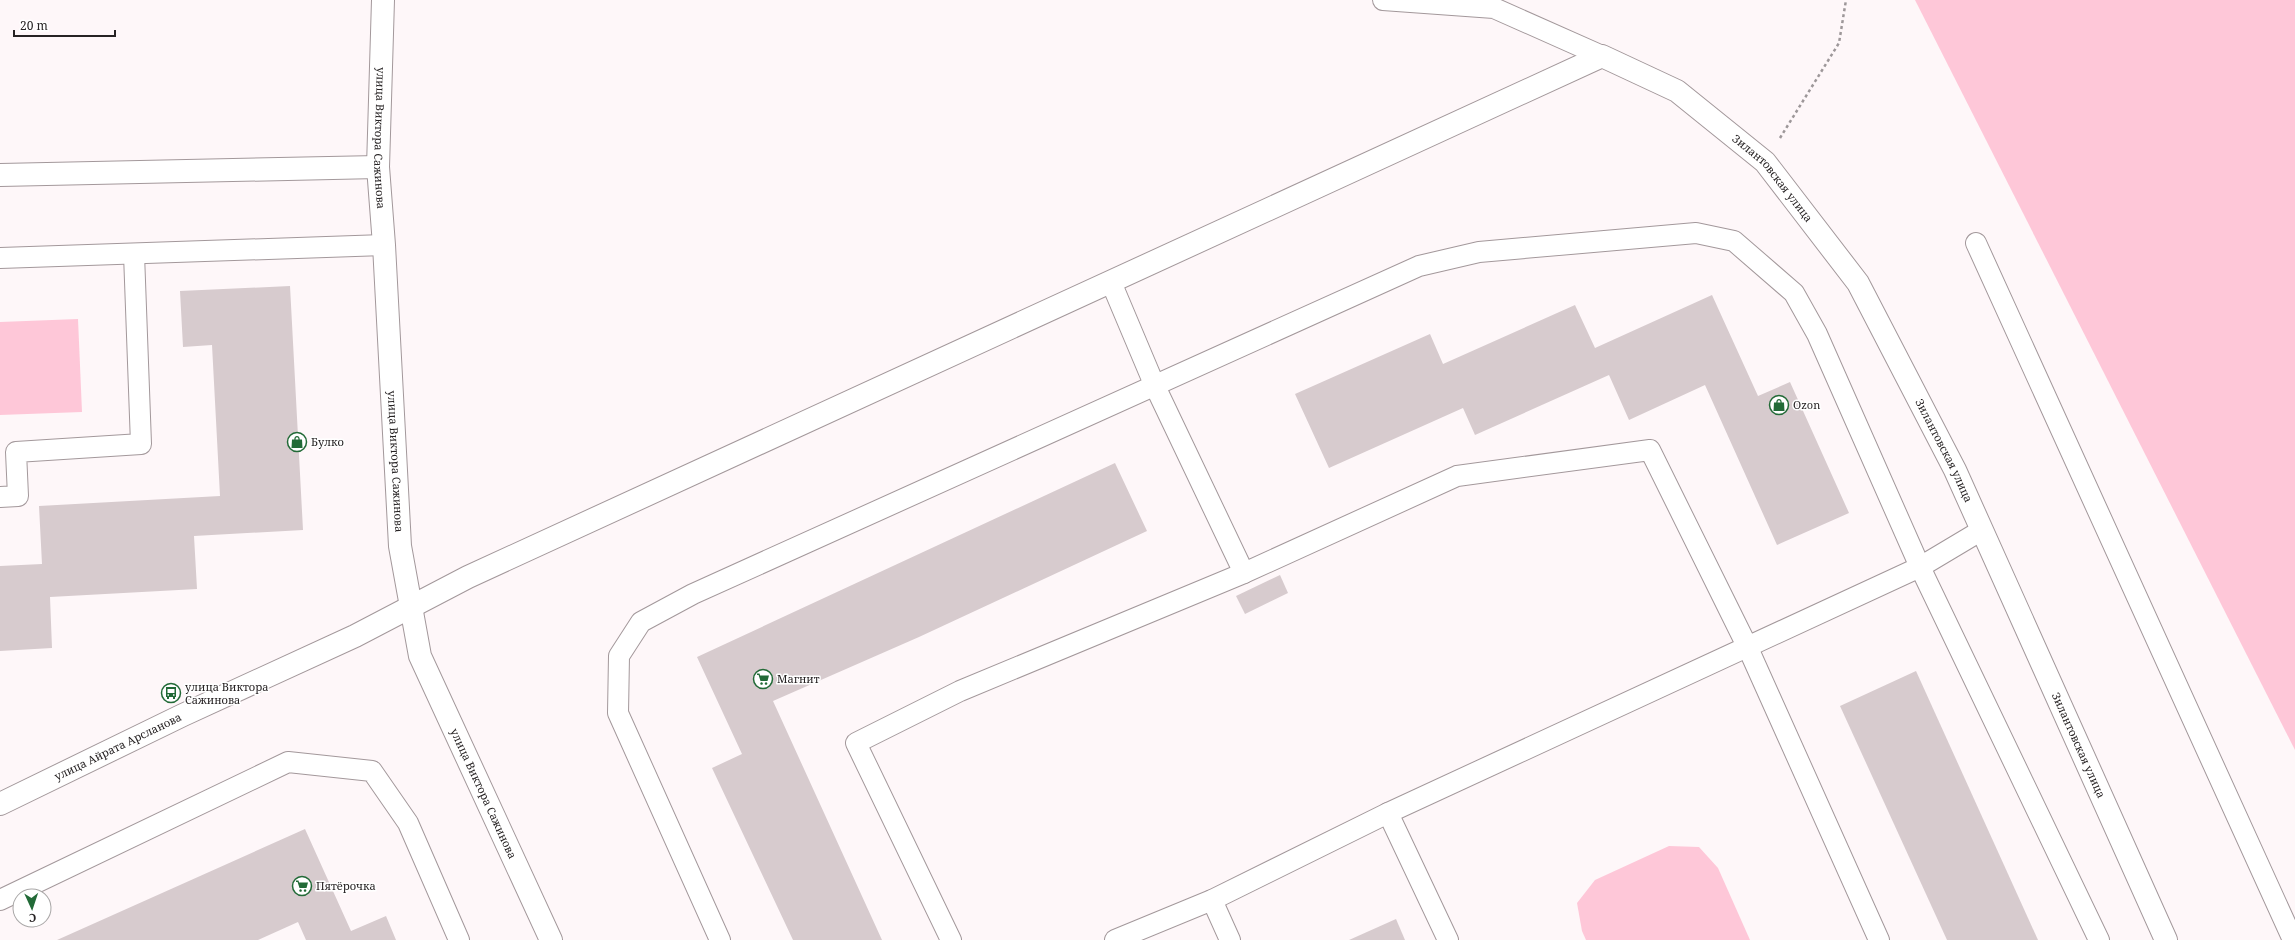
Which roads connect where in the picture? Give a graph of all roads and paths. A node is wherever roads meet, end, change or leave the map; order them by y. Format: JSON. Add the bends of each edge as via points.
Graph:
{"nodes":[{"id":1,"x":383,"y":0,"type":"edge"},
{"id":2,"x":1383,"y":0,"type":"edge"},
{"id":3,"x":1846,"y":0,"type":"edge"},
{"id":4,"x":1602,"y":56,"type":"junction"},
{"id":5,"x":1765,"y":162,"type":"junction"},
{"id":6,"x":378,"y":167,"type":"junction"},
{"id":7,"x":0,"y":175,"type":"edge"},
{"id":8,"x":1976,"y":243,"type":"dead end"},
{"id":9,"x":384,"y":245,"type":"junction"},
{"id":10,"x":134,"y":254,"type":"junction"},
{"id":11,"x":0,"y":258,"type":"edge"},
{"id":12,"x":1111,"y":282,"type":"junction"},
{"id":13,"x":1154,"y":384,"type":"junction"},
{"id":14,"x":0,"y":497,"type":"edge"},
{"id":15,"x":1982,"y":530,"type":"junction"},
{"id":16,"x":1920,"y":566,"type":"junction"},
{"id":17,"x":1244,"y":573,"type":"junction"},
{"id":18,"x":410,"y":607,"type":"junction"},
{"id":19,"x":1748,"y":648,"type":"junction"},
{"id":20,"x":0,"y":804,"type":"edge"},
{"id":21,"x":1388,"y":813,"type":"junction"},
{"id":22,"x":0,"y":900,"type":"edge"},
{"id":23,"x":1212,"y":900,"type":"junction"},
{"id":24,"x":460,"y":940,"type":"edge"},
{"id":25,"x":551,"y":940,"type":"edge"},
{"id":26,"x":720,"y":940,"type":"edge"},
{"id":27,"x":951,"y":940,"type":"edge"},
{"id":28,"x":1115,"y":940,"type":"edge"},
{"id":29,"x":1230,"y":940,"type":"edge"},
{"id":30,"x":1448,"y":940,"type":"edge"},
{"id":31,"x":1879,"y":940,"type":"edge"},
{"id":32,"x":2099,"y":940,"type":"edge"},
{"id":33,"x":2166,"y":940,"type":"edge"},
{"id":34,"x":2293,"y":940,"type":"edge"}],
"edges":[{"from":1,"to":6,"type":"street","name":"улица Виктора Сажинова"},
{"from":2,"to":4,"type":"lane","via":[[1494,8]]},
{"from":3,"to":5,"type":"path","via":[[1839,43]]},
{"from":4,"to":5,"type":"street","name":"Зилантовская улица","via":[[1677,91]]},
{"from":4,"to":12,"type":"street","name":"улица Айрата Арсланова"},
{"from":5,"to":15,"type":"street","name":"Зилантовская улица","via":[[1858,283],[1955,470]]},
{"from":6,"to":7,"type":"street"},
{"from":6,"to":9,"type":"street","name":"улица Виктора Сажинова"},
{"from":8,"to":34,"type":"lane"},
{"from":9,"to":10,"type":"lane"},
{"from":9,"to":18,"type":"street","name":"улица Виктора Сажинова","via":[[400,546]]},
{"from":10,"to":11,"type":"lane"},
{"from":10,"to":14,"type":"lane","via":[[141,444],[16,452],[18,496]]},
{"from":12,"to":13,"type":"lane"},
{"from":12,"to":18,"type":"street","name":"улица Айрата Арсланова","via":[[468,577]]},
{"from":13,"to":16,"type":"lane","via":[[1418,266],[1479,252],[1696,233],[1734,240],[1794,293],[1818,334]]},
{"from":13,"to":17,"type":"lane"},
{"from":13,"to":26,"type":"lane","via":[[693,594],[641,622],[619,656],[618,713]]},
{"from":15,"to":16,"type":"lane"},
{"from":15,"to":33,"type":"street","name":"Зилантовская улица"},
{"from":16,"to":19,"type":"lane"},
{"from":16,"to":32,"type":"lane"},
{"from":17,"to":19,"type":"lane","via":[[1457,476],[1650,450]]},
{"from":17,"to":27,"type":"lane","via":[[960,691],[856,743]]},
{"from":18,"to":20,"type":"street","name":"улица Айрата Арсланова","via":[[356,636],[183,714]]},
{"from":18,"to":25,"type":"street","name":"улица Виктора Сажинова","via":[[420,656]]},
{"from":19,"to":21,"type":"lane"},
{"from":19,"to":31,"type":"lane"},
{"from":21,"to":23,"type":"lane"},
{"from":21,"to":30,"type":"lane"},
{"from":22,"to":24,"type":"lane","via":[[288,762],[372,771],[408,823]]},
{"from":23,"to":28,"type":"lane"},
{"from":23,"to":29,"type":"lane"}]}
